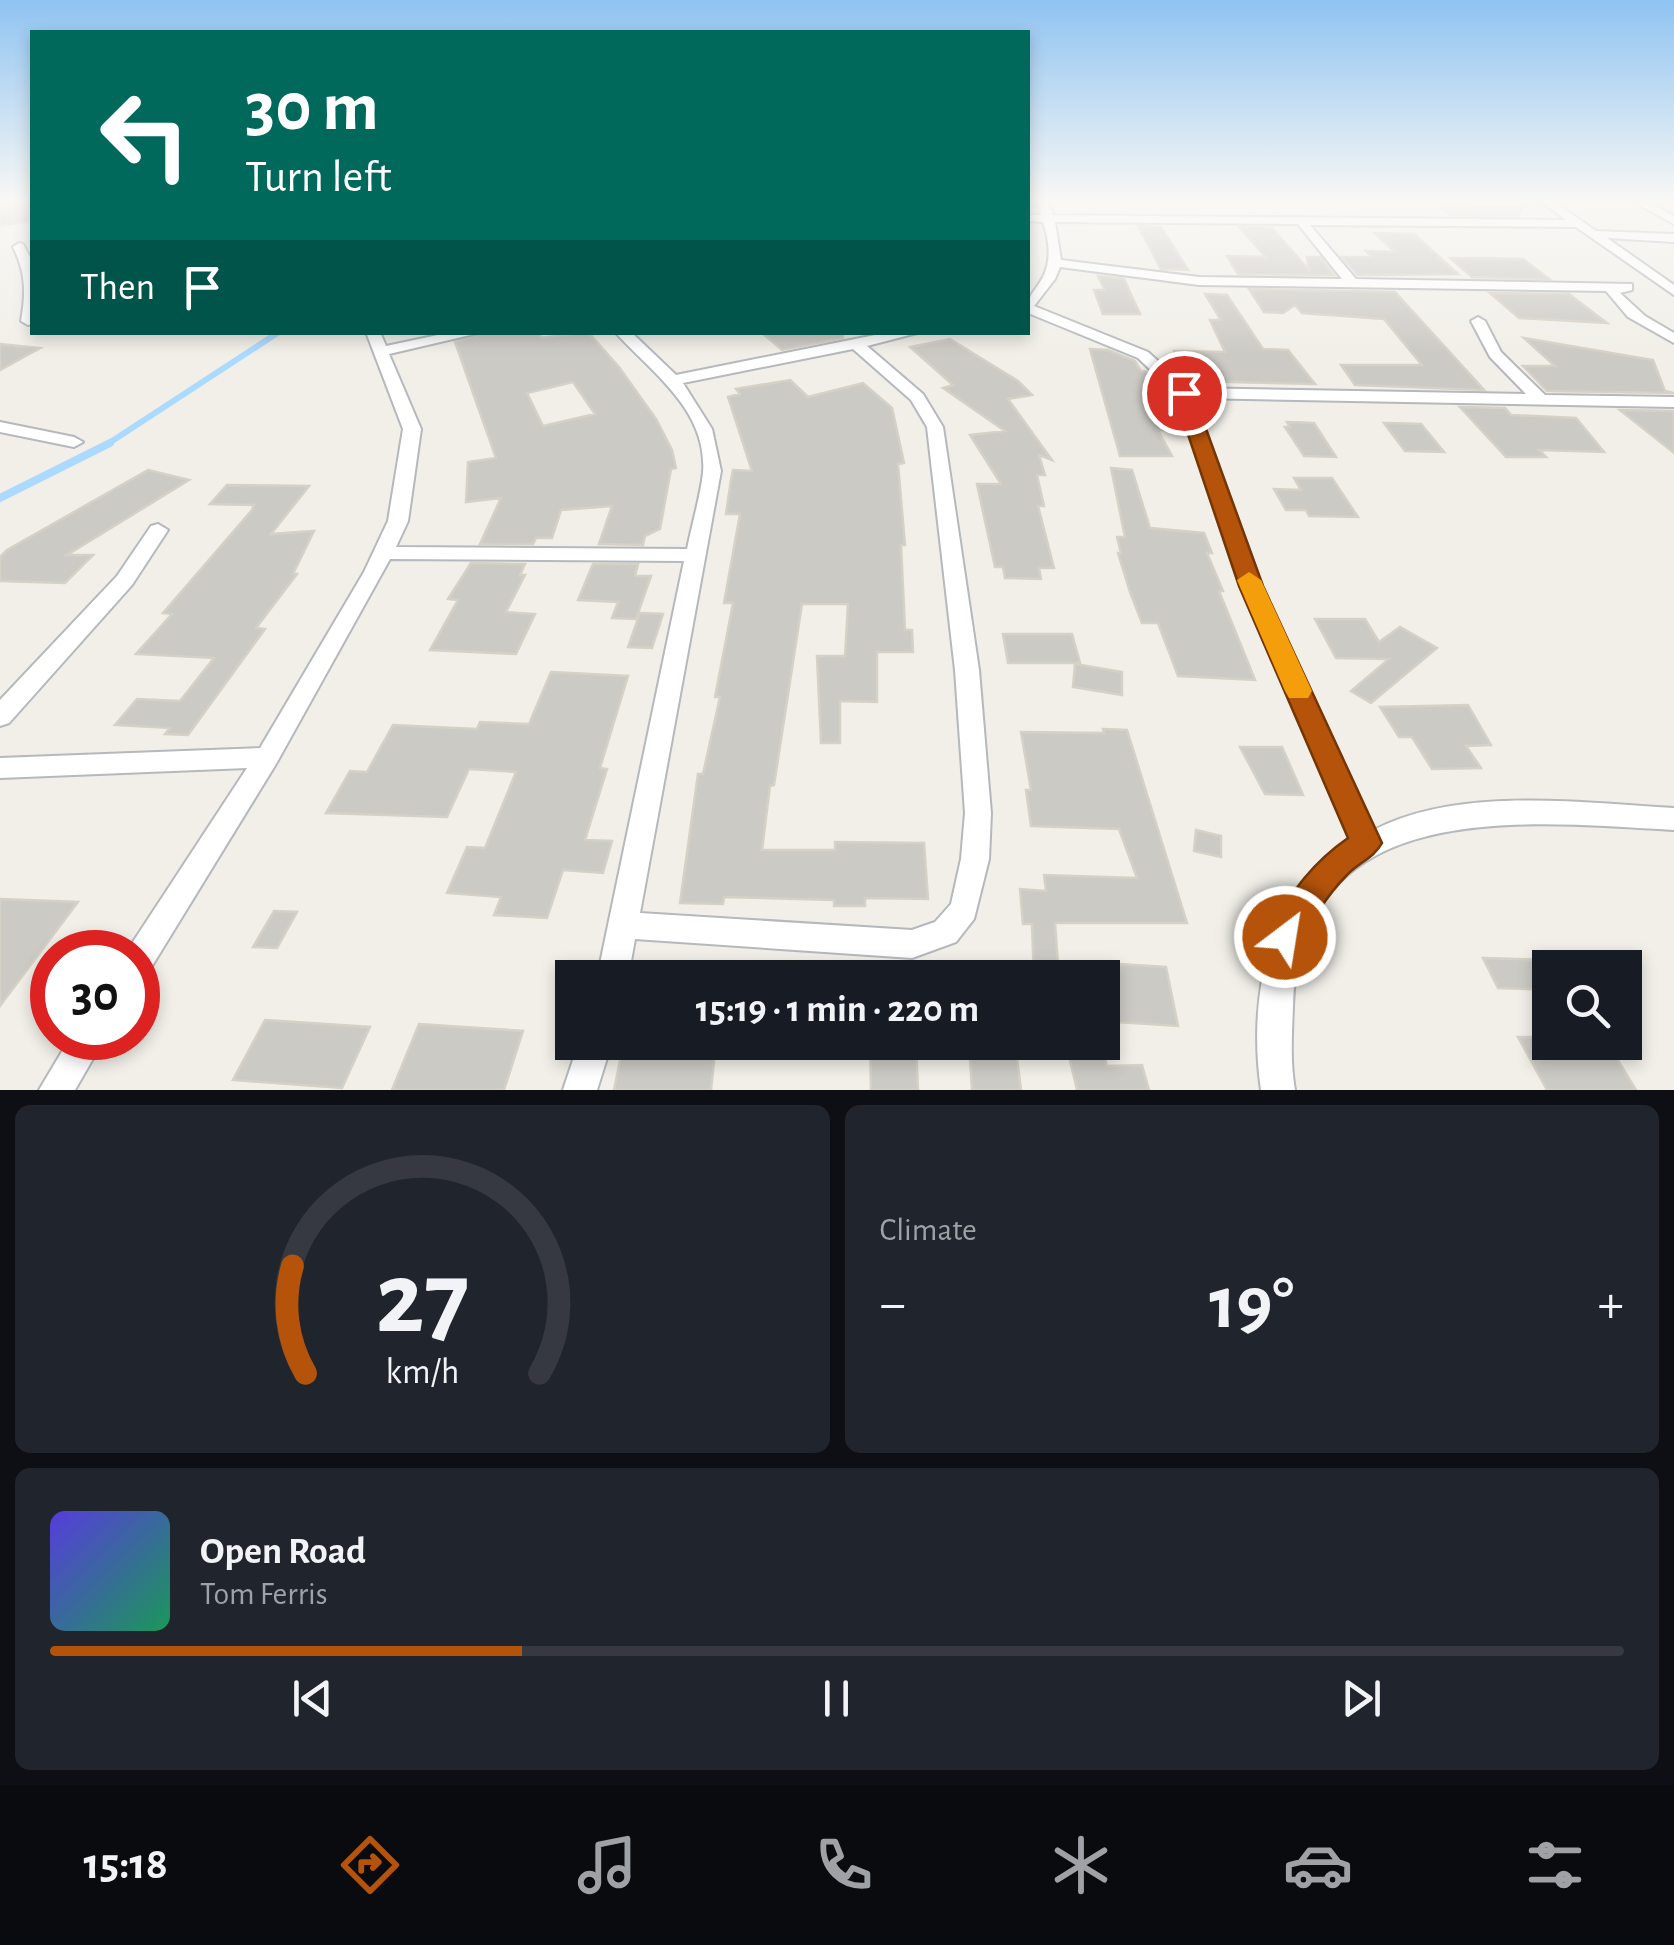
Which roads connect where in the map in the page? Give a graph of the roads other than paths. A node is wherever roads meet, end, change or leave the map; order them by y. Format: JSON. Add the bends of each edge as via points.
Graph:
{"nodes":[{"id":1,"x":1058,"y":252,"type":"edge"},
{"id":2,"x":1327,"y":252,"type":"edge"},
{"id":3,"x":1618,"y":252,"type":"edge"},
{"id":4,"x":1056,"y":263,"type":"junction"},
{"id":5,"x":1351,"y":280,"type":"junction"},
{"id":6,"x":1627,"y":287,"type":"junction"},
{"id":7,"x":1672,"y":288,"type":"edge"},
{"id":8,"x":1030,"y":303,"type":"edge"},
{"id":9,"x":1030,"y":307,"type":"edge"},
{"id":10,"x":30,"y":308,"type":"edge"},
{"id":11,"x":28,"y":321,"type":"dead end"},
{"id":12,"x":1478,"y":321,"type":"dead end"},
{"id":13,"x":447,"y":335,"type":"edge"},
{"id":14,"x":625,"y":335,"type":"edge"},
{"id":15,"x":898,"y":335,"type":"edge"},
{"id":16,"x":1674,"y":339,"type":"edge"},
{"id":17,"x":378,"y":342,"type":"edge"},
{"id":18,"x":855,"y":343,"type":"junction"},
{"id":19,"x":675,"y":380,"type":"junction"},
{"id":20,"x":1184,"y":393,"type":"junction"},
{"id":21,"x":1540,"y":399,"type":"junction"},
{"id":22,"x":1674,"y":402,"type":"edge"},
{"id":23,"x":0,"y":426,"type":"edge"},
{"id":24,"x":74,"y":442,"type":"dead end"},
{"id":25,"x":158,"y":530,"type":"dead end"},
{"id":26,"x":384,"y":553,"type":"junction"},
{"id":27,"x":696,"y":555,"type":"junction"},
{"id":28,"x":0,"y":718,"type":"edge"},
{"id":29,"x":267,"y":757,"type":"junction"},
{"id":30,"x":0,"y":768,"type":"edge"},
{"id":31,"x":1674,"y":819,"type":"edge"},
{"id":32,"x":1366,"y":843,"type":"junction"},
{"id":33,"x":624,"y":925,"type":"junction"},
{"id":34,"x":158,"y":930,"type":"edge"},
{"id":35,"x":616,"y":960,"type":"edge"},
{"id":36,"x":75,"y":1060,"type":"edge"},
{"id":37,"x":590,"y":1060,"type":"edge"},
{"id":38,"x":56,"y":1090,"type":"edge"},
{"id":39,"x":580,"y":1090,"type":"edge"},
{"id":40,"x":1278,"y":1090,"type":"edge"}],
"edges":[{"from":1,"to":4,"type":"street"},
{"from":2,"to":5,"type":"street"},
{"from":3,"to":7,"type":"street"},
{"from":4,"to":5,"type":"street","via":[[1172,280]]},
{"from":4,"to":8,"type":"street"},
{"from":5,"to":6,"type":"street"},
{"from":6,"to":7,"type":"street"},
{"from":6,"to":16,"type":"street","via":[[1612,292],[1624,309]]},
{"from":9,"to":20,"type":"street","via":[[1143,355]]},
{"from":10,"to":11,"type":"street"},
{"from":12,"to":21,"type":"street","via":[[1495,354]]},
{"from":13,"to":17,"type":"street"},
{"from":14,"to":19,"type":"street"},
{"from":15,"to":18,"type":"street"},
{"from":17,"to":26,"type":"street","via":[[412,429],[398,521]]},
{"from":18,"to":19,"type":"street"},
{"from":18,"to":33,"type":"street","via":[[917,396],[935,428],[977,774],[976,859],[964,910],[945,932],[912,944]]},
{"from":19,"to":27,"type":"street","via":[[712,452],[710,498]]},
{"from":20,"to":21,"type":"street"},
{"from":20,"to":32,"type":"street","via":[[1251,586]]},
{"from":21,"to":22,"type":"street"},
{"from":23,"to":24,"type":"street"},
{"from":25,"to":28,"type":"street"},
{"from":26,"to":27,"type":"street"},
{"from":26,"to":29,"type":"street"},
{"from":27,"to":33,"type":"street"},
{"from":29,"to":30,"type":"street"},
{"from":29,"to":34,"type":"street"},
{"from":31,"to":32,"type":"street","via":[[1459,817]]},
{"from":32,"to":40,"type":"street","via":[[1336,864],[1285,937],[1278,966]]},
{"from":33,"to":35,"type":"street"},
{"from":36,"to":38,"type":"street"},
{"from":37,"to":39,"type":"street"}]}
